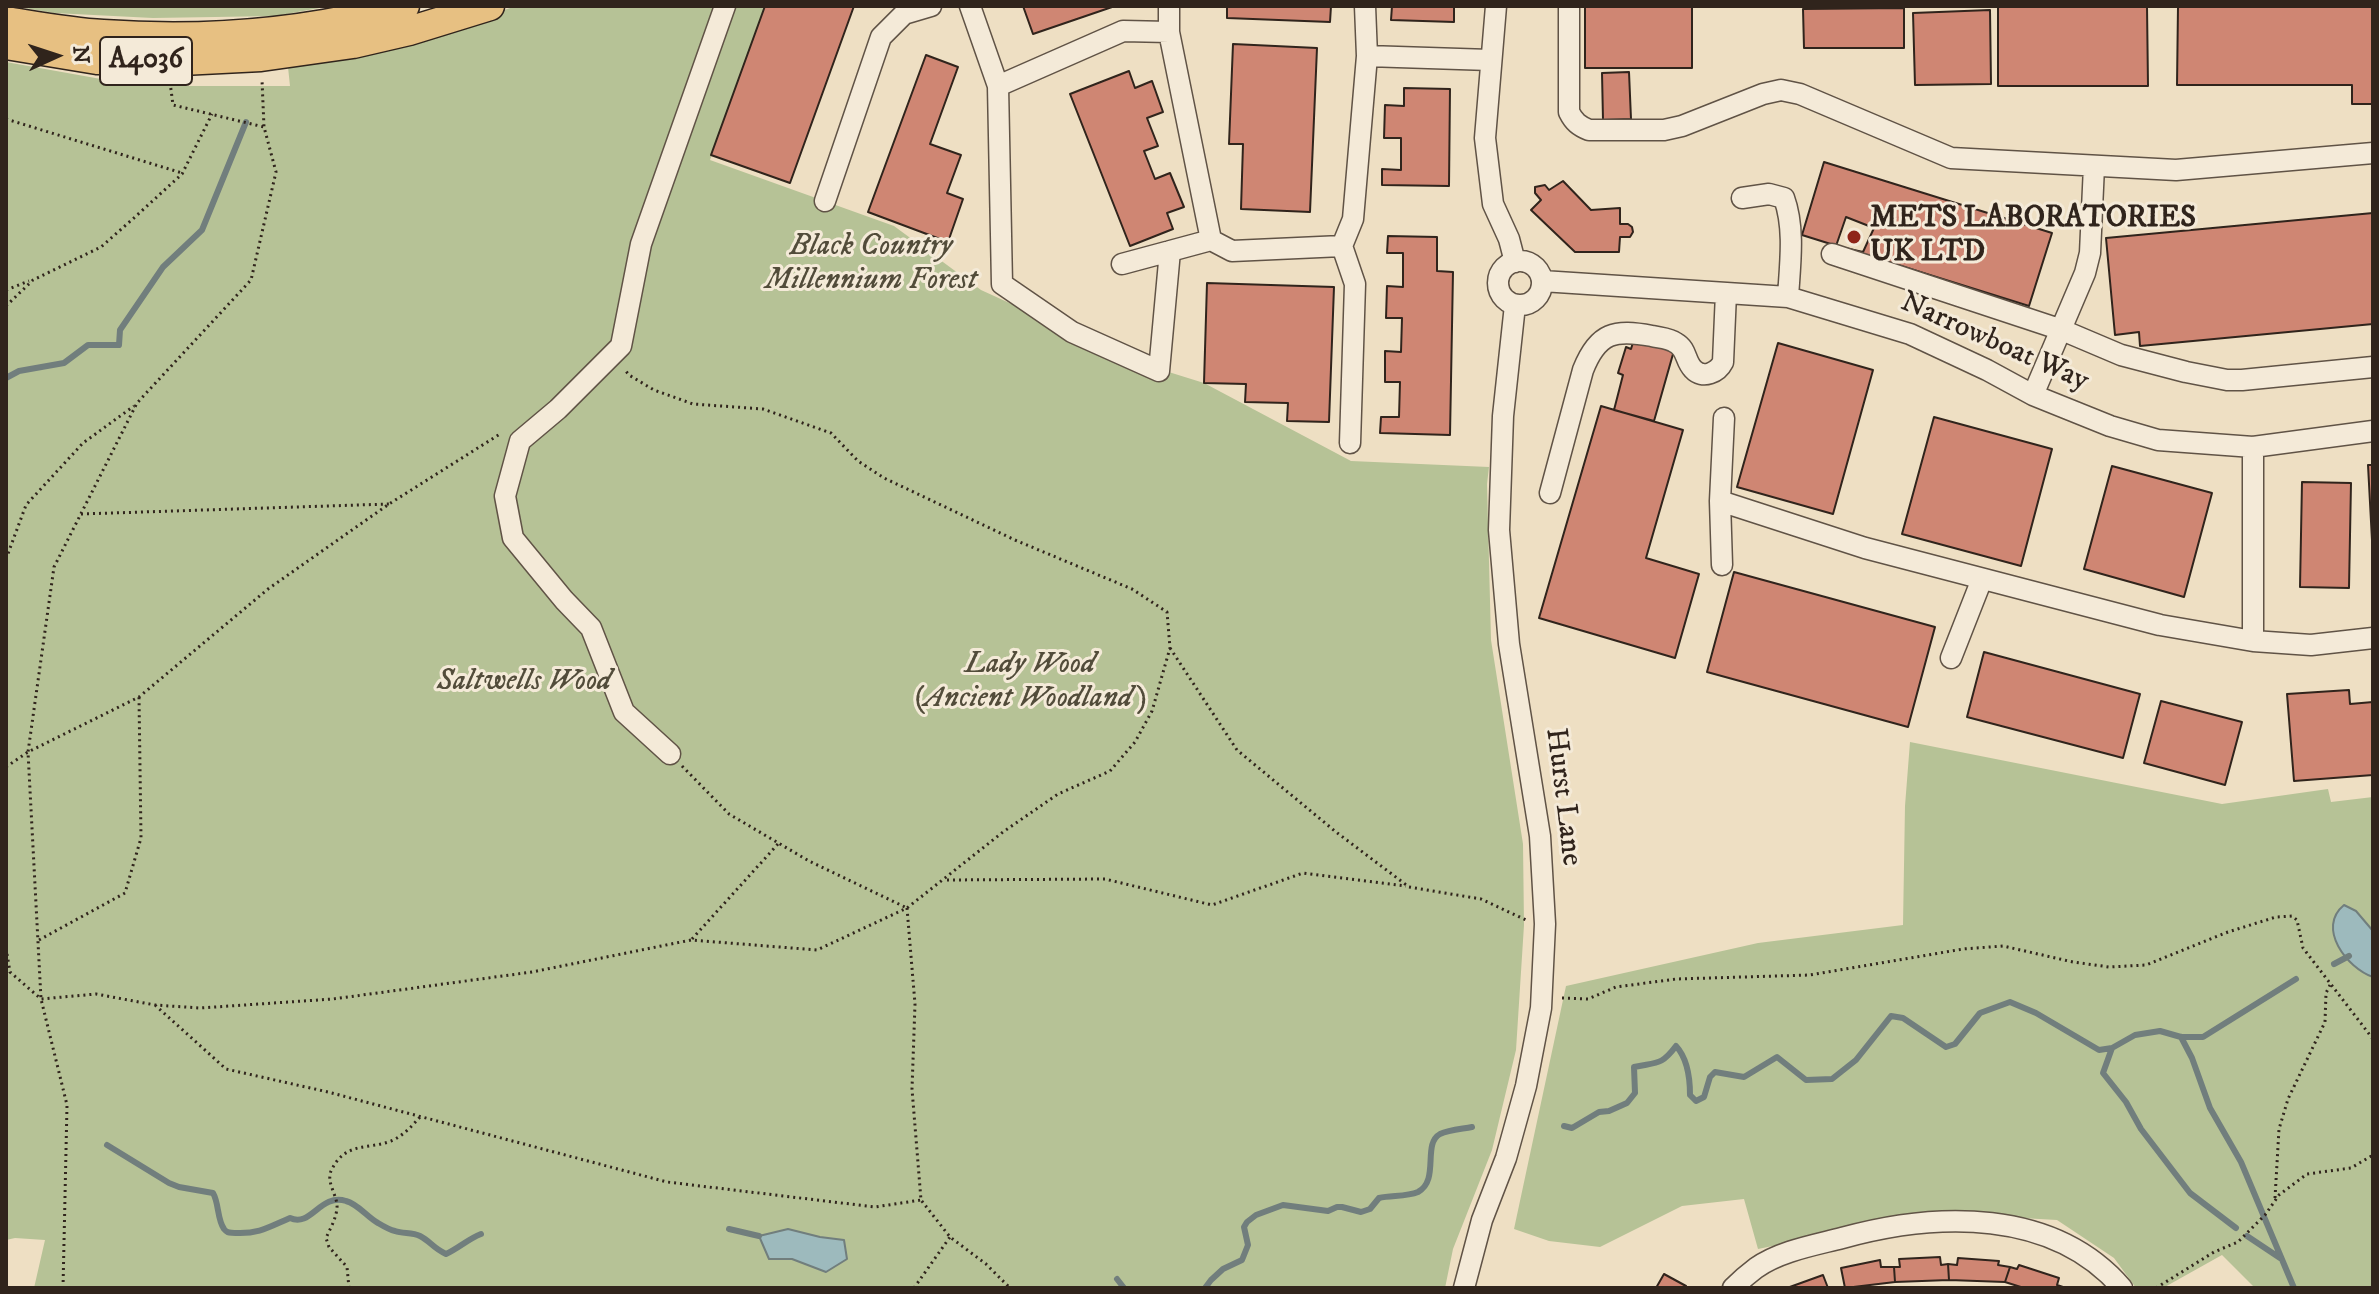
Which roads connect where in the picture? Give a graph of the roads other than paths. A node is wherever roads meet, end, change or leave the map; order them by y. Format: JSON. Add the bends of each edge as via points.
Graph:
{"nodes":[{"id":1,"x":405,"y":6,"type":"edge"},
{"id":2,"x":490,"y":6,"type":"edge"},
{"id":3,"x":725,"y":6,"type":"edge"},
{"id":4,"x":931,"y":6,"type":"edge"},
{"id":5,"x":970,"y":6,"type":"edge"},
{"id":6,"x":1169,"y":6,"type":"edge"},
{"id":7,"x":1365,"y":6,"type":"edge"},
{"id":8,"x":1496,"y":6,"type":"edge"},
{"id":9,"x":1569,"y":6,"type":"edge"},
{"id":10,"x":6,"y":21,"type":"edge"},
{"id":11,"x":1169,"y":32,"type":"junction"},
{"id":12,"x":283,"y":41,"type":"junction"},
{"id":13,"x":6,"y":45,"type":"edge"},
{"id":14,"x":1367,"y":56,"type":"junction"},
{"id":15,"x":1490,"y":60,"type":"junction"},
{"id":16,"x":998,"y":86,"type":"junction"},
{"id":17,"x":2373,"y":153,"type":"edge"},
{"id":18,"x":2094,"y":166,"type":"junction"},
{"id":19,"x":1742,"y":198,"type":"dead end"},
{"id":20,"x":825,"y":201,"type":"dead end"},
{"id":21,"x":1211,"y":240,"type":"junction"},
{"id":22,"x":1342,"y":246,"type":"junction"},
{"id":23,"x":1170,"y":251,"type":"junction"},
{"id":24,"x":1832,"y":254,"type":"dead end"},
{"id":25,"x":1515,"y":262,"type":"junction"},
{"id":26,"x":1122,"y":264,"type":"dead end"},
{"id":27,"x":1542,"y":281,"type":"junction"},
{"id":28,"x":1726,"y":293,"type":"junction"},
{"id":29,"x":1788,"y":297,"type":"junction"},
{"id":30,"x":1515,"y":305,"type":"junction"},
{"id":31,"x":2062,"y":330,"type":"junction"},
{"id":32,"x":2373,"y":367,"type":"edge"},
{"id":33,"x":2033,"y":395,"type":"junction"},
{"id":34,"x":1724,"y":418,"type":"dead end"},
{"id":35,"x":2373,"y":431,"type":"edge"},
{"id":36,"x":1350,"y":443,"type":"dead end"},
{"id":37,"x":2253,"y":447,"type":"junction"},
{"id":38,"x":1550,"y":493,"type":"dead end"},
{"id":39,"x":1720,"y":501,"type":"junction"},
{"id":40,"x":1722,"y":565,"type":"dead end"},
{"id":41,"x":1982,"y":579,"type":"junction"},
{"id":42,"x":2373,"y":638,"type":"edge"},
{"id":43,"x":2253,"y":641,"type":"junction"},
{"id":44,"x":1951,"y":658,"type":"dead end"},
{"id":45,"x":670,"y":754,"type":"road end"},
{"id":46,"x":1464,"y":1288,"type":"edge"},
{"id":47,"x":1733,"y":1288,"type":"edge"},
{"id":48,"x":2122,"y":1288,"type":"edge"}],
"edges":[{"from":1,"to":12,"type":"highway","number":"A4036"},
{"from":2,"to":12,"type":"highway","number":"A4036","via":[[353,44]]},
{"from":3,"to":45,"type":"street","via":[[641,244],[621,346],[520,441],[505,496],[513,538],[591,628],[624,712]]},
{"from":4,"to":20,"type":"street","via":[[904,14],[881,37]]},
{"from":5,"to":16,"type":"street"},
{"from":6,"to":11,"type":"street"},
{"from":7,"to":14,"type":"street"},
{"from":8,"to":15,"type":"street"},
{"from":9,"to":18,"type":"street","via":[[1569,112],[1573,121],[1589,130],[1664,130],[1781,90],[1951,158]]},
{"from":10,"to":12,"type":"highway","number":"A4036","via":[[100,34]]},
{"from":11,"to":16,"type":"street","via":[[1123,31]]},
{"from":11,"to":21,"type":"street"},
{"from":12,"to":13,"type":"highway","number":"A4036","via":[[261,57],[182,61],[97,60]]},
{"from":14,"to":15,"type":"street"},
{"from":14,"to":22,"type":"street","via":[[1353,219]]},
{"from":15,"to":25,"type":"street","via":[[1486,151],[1493,204]]},
{"from":16,"to":23,"type":"street","via":[[1002,284],[1072,332],[1159,371]]},
{"from":17,"to":18,"type":"street","via":[[2176,170]]},
{"from":18,"to":31,"type":"street","via":[[2090,253]]},
{"from":19,"to":29,"type":"street","via":[[1784,198],[1791,255]]},
{"from":21,"to":22,"type":"street","via":[[1232,251]]},
{"from":21,"to":23,"type":"street"},
{"from":22,"to":36,"type":"street","via":[[1355,284]]},
{"from":23,"to":26,"type":"street"},
{"from":24,"to":31,"type":"street"},
{"from":25,"to":27,"type":"street","via":[[1537,268]]},
{"from":25,"to":30,"type":"street","via":[[1504,268],[1498,282],[1501,295]]},
{"from":27,"to":28,"type":"street","name":"Narrowboat Way"},
{"from":27,"to":30,"type":"street","via":[[1537,298]]},
{"from":28,"to":29,"type":"street","name":"Narrowboat Way"},
{"from":28,"to":38,"type":"street","via":[[1723,362],[1711,374],[1693,370],[1680,344],[1670,340],[1628,331],[1597,346],[1583,370]]},
{"from":29,"to":33,"type":"street","name":"Narrowboat Way","via":[[1910,334]]},
{"from":30,"to":46,"type":"street","name":"Hurst Lane","via":[[1503,416],[1499,530],[1509,644],[1540,836],[1542,997],[1522,1101]]},
{"from":31,"to":32,"type":"street","via":[[2121,355],[2227,380]]},
{"from":31,"to":33,"type":"street"},
{"from":33,"to":37,"type":"street","name":"Narrowboat Way","via":[[2158,440]]},
{"from":34,"to":39,"type":"street"},
{"from":35,"to":37,"type":"street","name":"Narrowboat Way"},
{"from":37,"to":43,"type":"street"},
{"from":39,"to":40,"type":"street"},
{"from":39,"to":41,"type":"street"},
{"from":41,"to":43,"type":"street","via":[[2160,625]]},
{"from":41,"to":44,"type":"street"},
{"from":42,"to":43,"type":"street","via":[[2311,645]]},
{"from":47,"to":48,"type":"street","via":[[1758,1267],[1787,1254],[1875,1229],[1936,1221],[2032,1231],[2092,1259]]}]}
